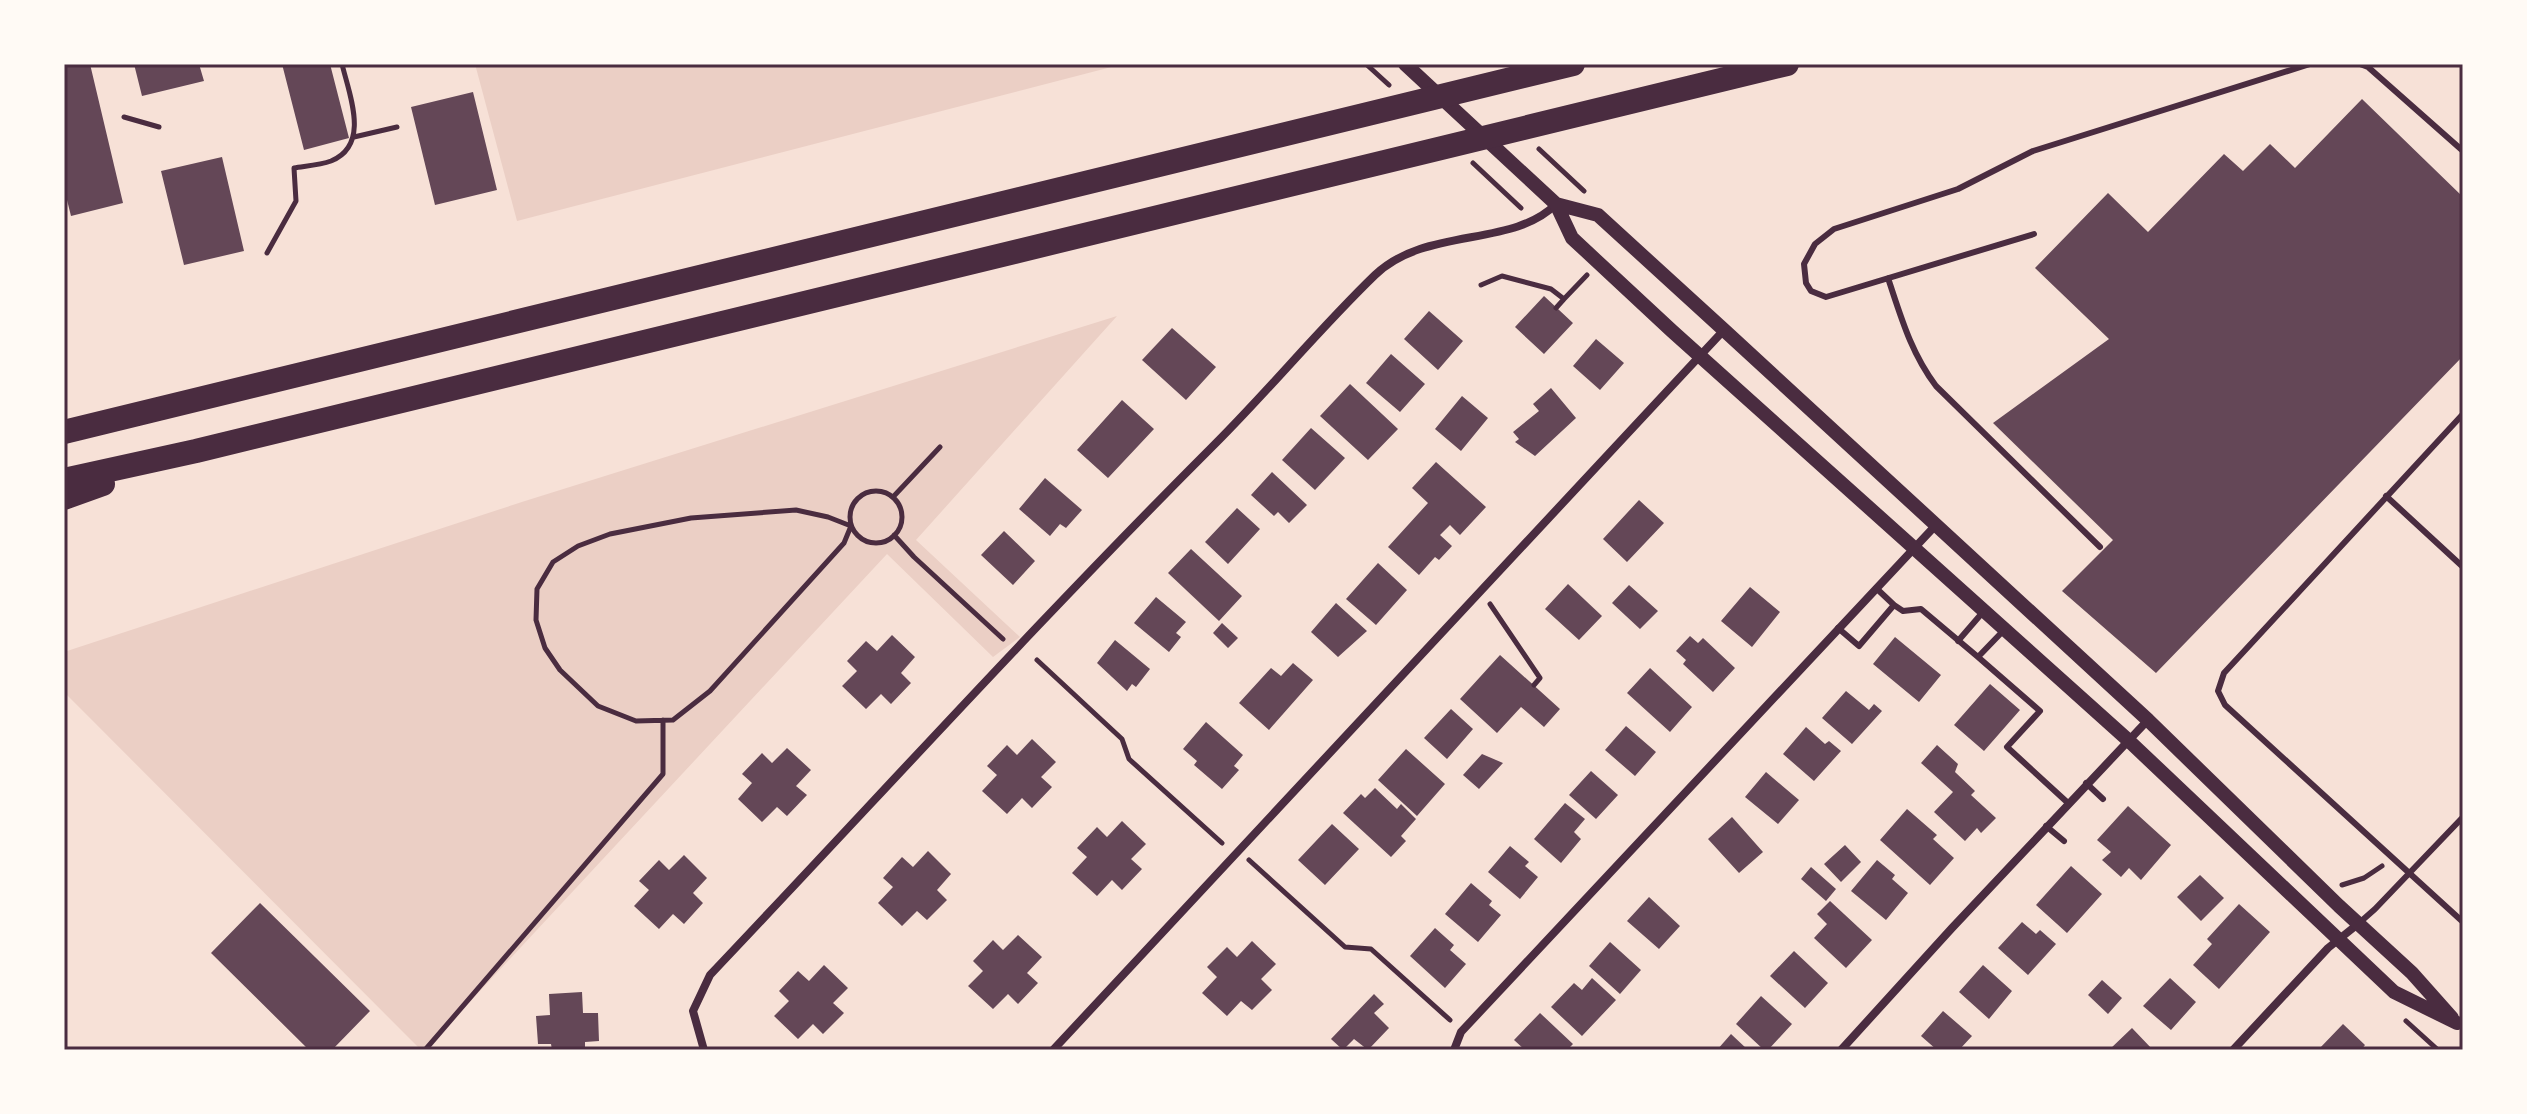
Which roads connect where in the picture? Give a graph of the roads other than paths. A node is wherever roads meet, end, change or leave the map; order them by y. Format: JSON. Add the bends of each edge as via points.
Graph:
{"nodes":[{"id":1,"x":1405,"y":64,"type":"edge"},
{"id":2,"x":1573,"y":64,"type":"edge"},
{"id":3,"x":1787,"y":64,"type":"edge"},
{"id":4,"x":2310,"y":64,"type":"edge"},
{"id":5,"x":2360,"y":64,"type":"edge"},
{"id":6,"x":2463,"y":151,"type":"edge"},
{"id":7,"x":1556,"y":204,"type":"junction"},
{"id":8,"x":2034,"y":234,"type":"dead end"},
{"id":9,"x":1888,"y":278,"type":"junction"},
{"id":10,"x":1724,"y":330,"type":"junction"},
{"id":11,"x":1699,"y":356,"type":"junction"},
{"id":12,"x":2463,"y":414,"type":"edge"},
{"id":13,"x":64,"y":432,"type":"edge"},
{"id":14,"x":196,"y":451,"type":"junction"},
{"id":15,"x":64,"y":480,"type":"edge"},
{"id":16,"x":2386,"y":496,"type":"junction"},
{"id":17,"x":64,"y":498,"type":"edge"},
{"id":18,"x":1935,"y":526,"type":"junction"},
{"id":19,"x":2100,"y":547,"type":"dead end"},
{"id":20,"x":1913,"y":549,"type":"junction"},
{"id":21,"x":2463,"y":567,"type":"edge"},
{"id":22,"x":1876,"y":588,"type":"junction"},
{"id":23,"x":1894,"y":605,"type":"junction"},
{"id":24,"x":1983,"y":612,"type":"junction"},
{"id":25,"x":1838,"y":628,"type":"junction"},
{"id":26,"x":2004,"y":630,"type":"junction"},
{"id":27,"x":1958,"y":641,"type":"junction"},
{"id":28,"x":1978,"y":657,"type":"junction"},
{"id":29,"x":2148,"y":720,"type":"junction"},
{"id":30,"x":2128,"y":740,"type":"junction"},
{"id":31,"x":2086,"y":783,"type":"junction"},
{"id":32,"x":2103,"y":799,"type":"dead end"},
{"id":33,"x":2068,"y":803,"type":"junction"},
{"id":34,"x":2463,"y":817,"type":"edge"},
{"id":35,"x":2046,"y":826,"type":"junction"},
{"id":36,"x":2064,"y":841,"type":"dead end"},
{"id":37,"x":2410,"y":873,"type":"junction"},
{"id":38,"x":2463,"y":922,"type":"edge"},
{"id":39,"x":2358,"y":924,"type":"junction"},
{"id":40,"x":2338,"y":940,"type":"junction"},
{"id":41,"x":2460,"y":1026,"type":"edge"},
{"id":42,"x":704,"y":1050,"type":"edge"},
{"id":43,"x":1053,"y":1050,"type":"edge"},
{"id":44,"x":1454,"y":1050,"type":"edge"},
{"id":45,"x":1841,"y":1050,"type":"edge"},
{"id":46,"x":2233,"y":1050,"type":"edge"}],
"edges":[{"from":1,"to":7,"type":"street"},
{"from":2,"to":13,"type":"highway"},
{"from":3,"to":14,"type":"highway","via":[[1532,132],[1435,149]]},
{"from":4,"to":9,"type":"lane","via":[[2033,151],[1958,189],[1834,229],[1815,244],[1804,264],[1806,283],[1826,297]]},
{"from":5,"to":6,"type":"lane"},
{"from":7,"to":10,"type":"street","via":[[1598,215]]},
{"from":7,"to":11,"type":"street","via":[[1572,238]]},
{"from":7,"to":42,"type":"street","via":[[1535,221],[1411,251],[1390,263],[1038,618],[710,975],[693,1011]]},
{"from":8,"to":9,"type":"lane"},
{"from":9,"to":19,"type":"lane","via":[[1908,338],[1936,386]]},
{"from":10,"to":11,"type":"street"},
{"from":10,"to":18,"type":"street"},
{"from":11,"to":20,"type":"street"},
{"from":11,"to":43,"type":"street"},
{"from":12,"to":16,"type":"lane"},
{"from":14,"to":15,"type":"highway"},
{"from":14,"to":17,"type":"highway"},
{"from":16,"to":21,"type":"lane"},
{"from":16,"to":37,"type":"lane","via":[[2224,673],[2218,691],[2225,705]]},
{"from":18,"to":20,"type":"street"},
{"from":18,"to":29,"type":"street"},
{"from":20,"to":22,"type":"street"},
{"from":20,"to":24,"type":"street"},
{"from":22,"to":23,"type":"lane"},
{"from":22,"to":25,"type":"street"},
{"from":23,"to":25,"type":"lane","via":[[1859,646]]},
{"from":23,"to":27,"type":"lane","via":[[1903,611],[1921,609]]},
{"from":24,"to":26,"type":"street"},
{"from":24,"to":27,"type":"lane"},
{"from":25,"to":44,"type":"street","via":[[1461,1032]]},
{"from":26,"to":28,"type":"lane"},
{"from":26,"to":30,"type":"street"},
{"from":27,"to":28,"type":"lane"},
{"from":28,"to":33,"type":"lane","via":[[2040,711],[2007,747]]},
{"from":29,"to":30,"type":"street"},
{"from":29,"to":39,"type":"street"},
{"from":30,"to":31,"type":"street"},
{"from":30,"to":40,"type":"street"},
{"from":31,"to":32,"type":"lane"},
{"from":31,"to":33,"type":"street"},
{"from":33,"to":35,"type":"street"},
{"from":34,"to":37,"type":"lane"},
{"from":35,"to":36,"type":"lane"},
{"from":35,"to":45,"type":"street"},
{"from":37,"to":38,"type":"lane"},
{"from":37,"to":39,"type":"lane"},
{"from":39,"to":40,"type":"street"},
{"from":39,"to":41,"type":"street"},
{"from":40,"to":41,"type":"street","via":[[2394,992]]},
{"from":40,"to":46,"type":"street"}]}
